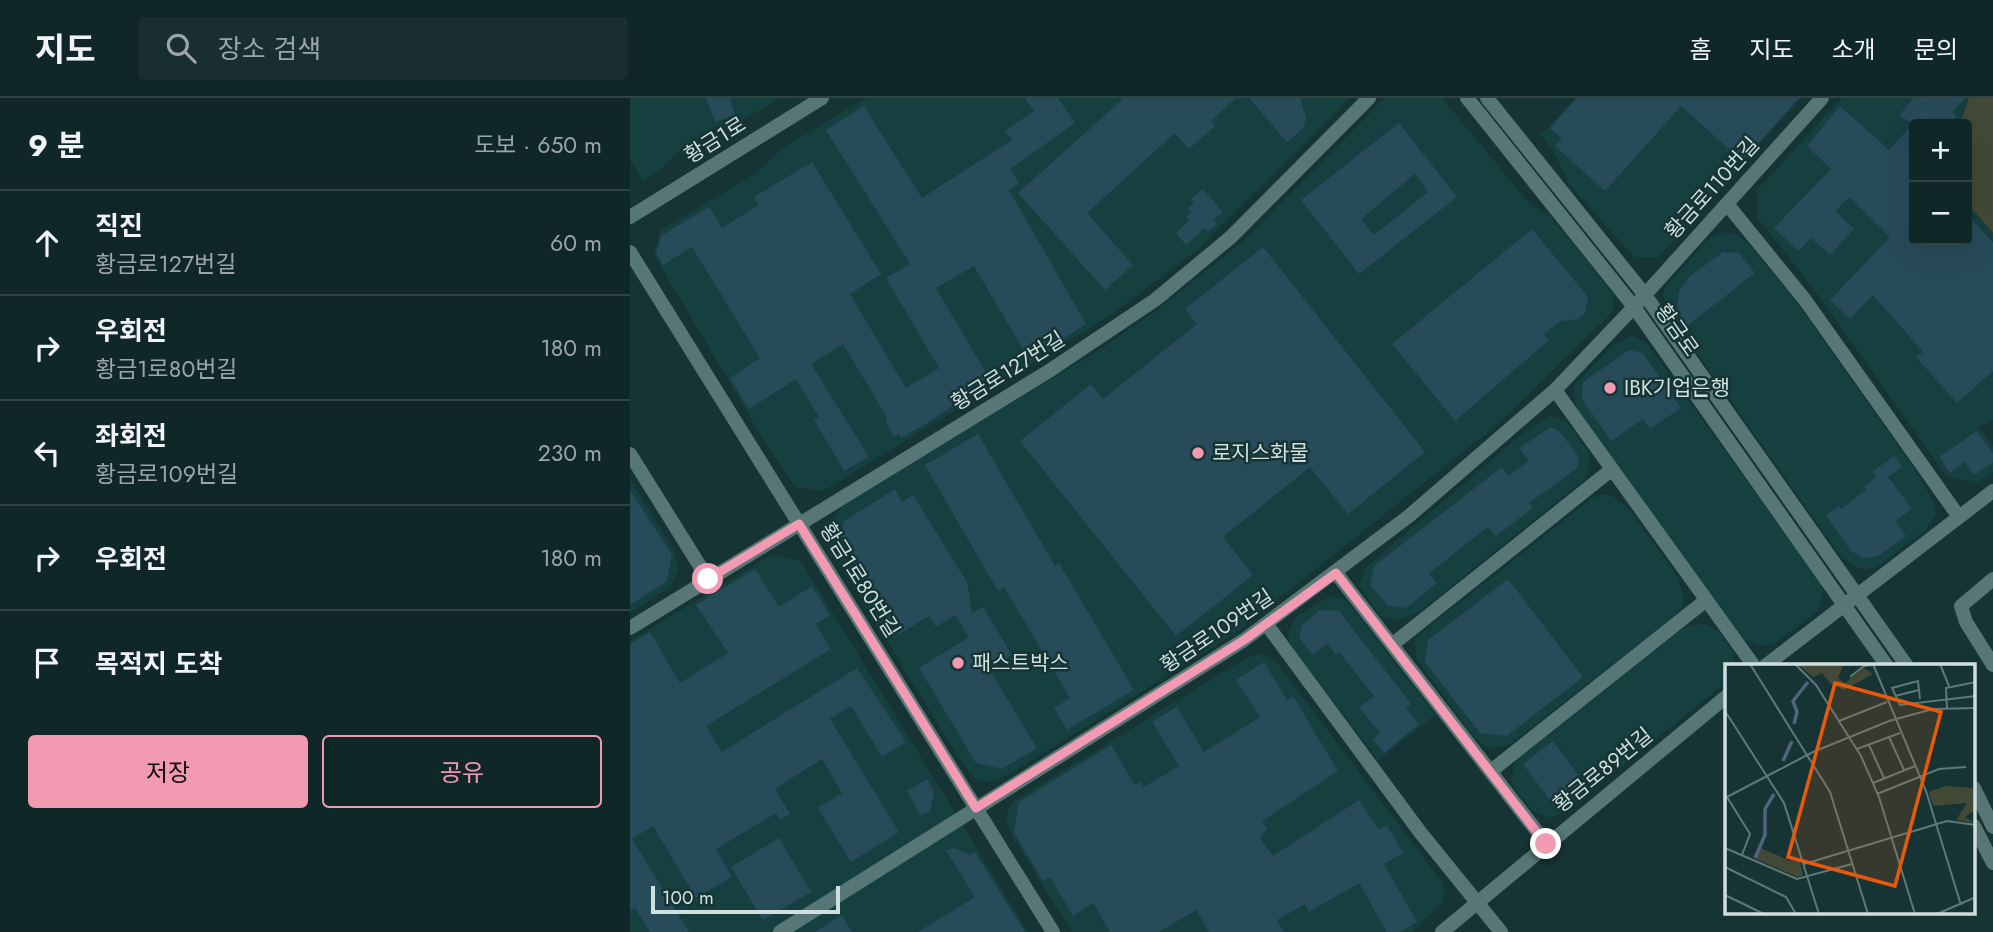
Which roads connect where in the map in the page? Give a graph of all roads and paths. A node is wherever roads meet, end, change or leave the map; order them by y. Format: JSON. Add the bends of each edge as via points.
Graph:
{"nodes":[{"id":1,"x":822,"y":98,"type":"edge"},
{"id":2,"x":1369,"y":98,"type":"edge"},
{"id":3,"x":1467,"y":98,"type":"edge"},
{"id":4,"x":1488,"y":98,"type":"edge"},
{"id":5,"x":1822,"y":98,"type":"edge"},
{"id":6,"x":1727,"y":204,"type":"junction"},
{"id":7,"x":630,"y":217,"type":"edge"},
{"id":8,"x":630,"y":252,"type":"edge"},
{"id":9,"x":1645,"y":295,"type":"junction"},
{"id":10,"x":1634,"y":307,"type":"junction"},
{"id":11,"x":1555,"y":390,"type":"junction"},
{"id":12,"x":630,"y":454,"type":"edge"},
{"id":13,"x":1611,"y":470,"type":"junction"},
{"id":14,"x":1993,"y":491,"type":"edge"},
{"id":15,"x":1959,"y":517,"type":"junction"},
{"id":16,"x":799,"y":524,"type":"junction"},
{"id":17,"x":1336,"y":573,"type":"junction"},
{"id":18,"x":708,"y":579,"type":"junction"},
{"id":19,"x":1993,"y":579,"type":"edge"},
{"id":20,"x":1858,"y":595,"type":"junction"},
{"id":21,"x":1705,"y":601,"type":"junction"},
{"id":22,"x":1845,"y":605,"type":"junction"},
{"id":23,"x":1267,"y":625,"type":"junction"},
{"id":24,"x":630,"y":628,"type":"edge"},
{"id":25,"x":1393,"y":644,"type":"junction"},
{"id":26,"x":1752,"y":664,"type":"edge"},
{"id":27,"x":1768,"y":664,"type":"edge"},
{"id":28,"x":1886,"y":664,"type":"edge"},
{"id":29,"x":1906,"y":664,"type":"edge"},
{"id":30,"x":1993,"y":665,"type":"edge"},
{"id":31,"x":1725,"y":698,"type":"edge"},
{"id":32,"x":1491,"y":771,"type":"junction"},
{"id":33,"x":1976,"y":792,"type":"edge"},
{"id":34,"x":976,"y":808,"type":"junction"},
{"id":35,"x":1993,"y":827,"type":"edge"},
{"id":36,"x":1976,"y":830,"type":"edge"},
{"id":37,"x":1546,"y":844,"type":"junction"},
{"id":38,"x":1993,"y":863,"type":"edge"},
{"id":39,"x":1475,"y":903,"type":"junction"},
{"id":40,"x":780,"y":932,"type":"edge"},
{"id":41,"x":1053,"y":932,"type":"edge"},
{"id":42,"x":1442,"y":932,"type":"edge"},
{"id":43,"x":1501,"y":932,"type":"edge"}],
"edges":[{"from":1,"to":7,"type":"street","name":"황금1로"},
{"from":2,"to":16,"type":"street","name":"황금로127번길","via":[[1231,237],[1155,300],[1049,371]]},
{"from":3,"to":10,"type":"street","name":"황금로"},
{"from":4,"to":9,"type":"street","name":"황금로"},
{"from":5,"to":6,"type":"street","name":"황금로110번길"},
{"from":6,"to":9,"type":"street","name":"황금로110번길"},
{"from":6,"to":15,"type":"street","via":[[1805,300]]},
{"from":8,"to":16,"type":"street","name":"황금1로80번길"},
{"from":9,"to":10,"type":"street","name":"황금로110번길"},
{"from":9,"to":20,"type":"street","name":"황금로"},
{"from":10,"to":11,"type":"street","name":"황금로109번길"},
{"from":10,"to":22,"type":"street","name":"황금로"},
{"from":11,"to":13,"type":"street"},
{"from":11,"to":17,"type":"street","name":"황금로109번길"},
{"from":12,"to":18,"type":"street"},
{"from":13,"to":21,"type":"street"},
{"from":13,"to":25,"type":"street"},
{"from":14,"to":15,"type":"street"},
{"from":15,"to":20,"type":"street"},
{"from":16,"to":18,"type":"street","name":"황금로127번길"},
{"from":16,"to":34,"type":"street","name":"황금1로80번길"},
{"from":17,"to":23,"type":"street","name":"황금로109번길"},
{"from":17,"to":25,"type":"street"},
{"from":18,"to":24,"type":"street","name":"황금로127번길"},
{"from":19,"to":30,"type":"street","via":[[1961,606]]},
{"from":20,"to":22,"type":"street"},
{"from":20,"to":29,"type":"street","name":"황금로"},
{"from":21,"to":26,"type":"street"},
{"from":21,"to":32,"type":"street"},
{"from":22,"to":27,"type":"street"},
{"from":22,"to":28,"type":"street","name":"황금로"},
{"from":23,"to":34,"type":"street","name":"황금로109번길"},
{"from":23,"to":39,"type":"street"},
{"from":25,"to":32,"type":"street"},
{"from":31,"to":37,"type":"street","name":"황금로89번길"},
{"from":32,"to":37,"type":"street"},
{"from":33,"to":35,"type":"street"},
{"from":34,"to":40,"type":"street","name":"황금로109번길"},
{"from":34,"to":41,"type":"street","name":"황금1로80번길"},
{"from":36,"to":38,"type":"street"},
{"from":37,"to":39,"type":"street","name":"황금로89번길"},
{"from":39,"to":42,"type":"street","name":"황금로89번길"},
{"from":39,"to":43,"type":"street"}]}
